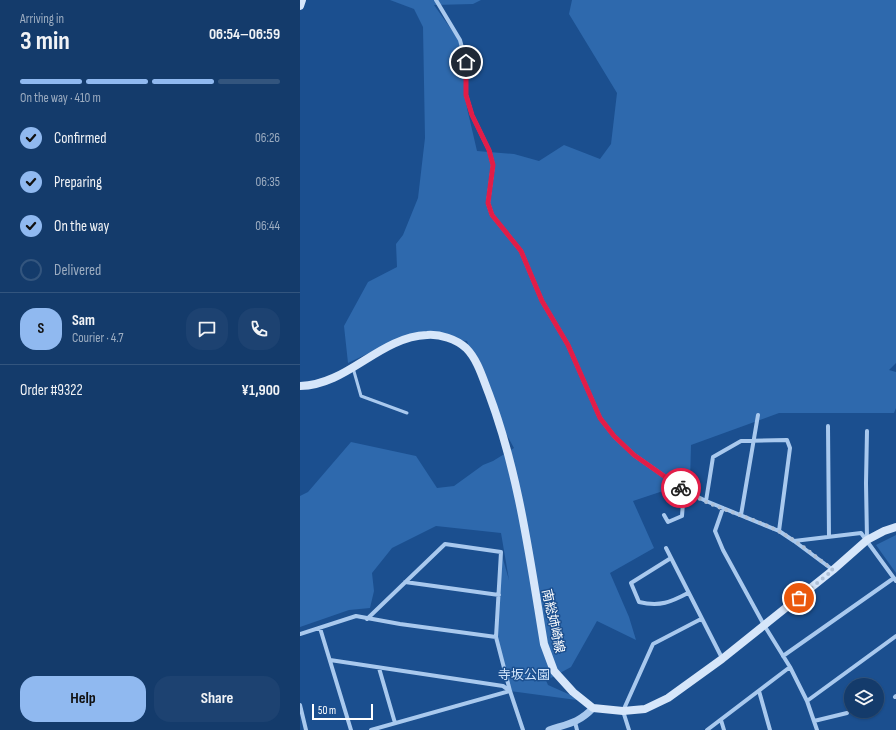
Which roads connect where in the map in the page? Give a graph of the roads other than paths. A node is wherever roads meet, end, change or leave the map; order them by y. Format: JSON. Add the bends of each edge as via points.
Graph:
{"nodes":[{"id":1,"x":302,"y":0,"type":"edge"},
{"id":2,"x":436,"y":0,"type":"edge"},
{"id":3,"x":300,"y":6,"type":"edge"},
{"id":4,"x":352,"y":367,"type":"junction"},
{"id":5,"x":300,"y":386,"type":"edge"},
{"id":6,"x":406,"y":413,"type":"dead end"},
{"id":7,"x":758,"y":415,"type":"dead end"},
{"id":8,"x":828,"y":426,"type":"dead end"},
{"id":9,"x":867,"y":432,"type":"dead end"},
{"id":10,"x":754,"y":440,"type":"junction"},
{"id":11,"x":684,"y":490,"type":"junction"},
{"id":12,"x":706,"y":501,"type":"junction"},
{"id":13,"x":723,"y":508,"type":"junction"},
{"id":14,"x":664,"y":515,"type":"dead end"},
{"id":15,"x":741,"y":515,"type":"junction"},
{"id":16,"x":896,"y":527,"type":"edge"},
{"id":17,"x":778,"y":531,"type":"junction"},
{"id":18,"x":828,"y":537,"type":"junction"},
{"id":19,"x":867,"y":540,"type":"junction"},
{"id":20,"x":794,"y":541,"type":"junction"},
{"id":21,"x":666,"y":548,"type":"dead end"},
{"id":22,"x":671,"y":558,"type":"junction"},
{"id":23,"x":833,"y":570,"type":"junction"},
{"id":24,"x":895,"y":579,"type":"edge"},
{"id":25,"x":405,"y":582,"type":"junction"},
{"id":26,"x":688,"y":593,"type":"junction"},
{"id":27,"x":499,"y":595,"type":"junction"},
{"id":28,"x":367,"y":619,"type":"junction"},
{"id":29,"x":701,"y":619,"type":"junction"},
{"id":30,"x":764,"y":625,"type":"junction"},
{"id":31,"x":320,"y":628,"type":"junction"},
{"id":32,"x":300,"y":634,"type":"edge"},
{"id":33,"x":896,"y":636,"type":"edge"},
{"id":34,"x":496,"y":637,"type":"junction"},
{"id":35,"x":783,"y":656,"type":"junction"},
{"id":36,"x":722,"y":659,"type":"junction"},
{"id":37,"x":330,"y":660,"type":"junction"},
{"id":38,"x":790,"y":667,"type":"junction"},
{"id":39,"x":379,"y":668,"type":"junction"},
{"id":40,"x":510,"y":691,"type":"junction"},
{"id":41,"x":759,"y":691,"type":"junction"},
{"id":42,"x":807,"y":701,"type":"junction"},
{"id":43,"x":300,"y":705,"type":"edge"},
{"id":44,"x":593,"y":708,"type":"junction"},
{"id":45,"x":622,"y":711,"type":"junction"},
{"id":46,"x":844,"y":714,"type":"edge"},
{"id":47,"x":721,"y":720,"type":"junction"},
{"id":48,"x":814,"y":721,"type":"junction"},
{"id":49,"x":575,"y":722,"type":"junction"},
{"id":50,"x":395,"y":723,"type":"junction"},
{"id":51,"x":380,"y":729,"type":"edge"},
{"id":52,"x":306,"y":730,"type":"edge"},
{"id":53,"x":351,"y":730,"type":"edge"},
{"id":54,"x":371,"y":730,"type":"edge"},
{"id":55,"x":523,"y":730,"type":"edge"},
{"id":56,"x":549,"y":730,"type":"edge"},
{"id":57,"x":577,"y":730,"type":"edge"},
{"id":58,"x":629,"y":730,"type":"edge"},
{"id":59,"x":707,"y":730,"type":"edge"},
{"id":60,"x":724,"y":730,"type":"edge"},
{"id":61,"x":770,"y":730,"type":"edge"},
{"id":62,"x":817,"y":730,"type":"edge"}],
"edges":[{"from":1,"to":3,"type":"main road"},
{"from":2,"to":11,"type":"street","via":[[460,40],[466,62],[466,95],[493,165],[488,203],[492,215],[521,251],[542,301],[568,345],[600,418],[634,455]]},
{"from":4,"to":5,"type":"main road","name":"南総姉崎線","via":[[317,385]]},
{"from":4,"to":6,"type":"lane","via":[[360,396]]},
{"from":4,"to":44,"type":"main road","name":"南総姉崎線","via":[[403,339],[428,335],[438,335],[456,342],[466,348],[475,359],[508,451],[544,644],[554,672]]},
{"from":7,"to":10,"type":"street"},
{"from":8,"to":18,"type":"street"},
{"from":9,"to":19,"type":"street"},
{"from":10,"to":12,"type":"street","via":[[741,442],[713,457]]},
{"from":10,"to":15,"type":"street"},
{"from":10,"to":17,"type":"street","via":[[787,440],[790,448]]},
{"from":11,"to":12,"type":"street"},
{"from":11,"to":14,"type":"street","via":[[682,516],[668,522]]},
{"from":12,"to":13,"type":"street"},
{"from":13,"to":15,"type":"street"},
{"from":13,"to":30,"type":"street","via":[[715,531]]},
{"from":15,"to":17,"type":"street"},
{"from":16,"to":19,"type":"main road"},
{"from":17,"to":20,"type":"street"},
{"from":18,"to":19,"type":"street","via":[[861,533]]},
{"from":18,"to":20,"type":"street"},
{"from":19,"to":23,"type":"main road"},
{"from":19,"to":24,"type":"street"},
{"from":20,"to":23,"type":"street"},
{"from":21,"to":22,"type":"street"},
{"from":22,"to":26,"type":"street"},
{"from":22,"to":26,"type":"street","via":[[631,583],[639,602],[672,602]]},
{"from":23,"to":30,"type":"main road"},
{"from":24,"to":35,"type":"street"},
{"from":25,"to":27,"type":"street"},
{"from":25,"to":27,"type":"street","via":[[445,544],[501,552]]},
{"from":25,"to":28,"type":"street"},
{"from":26,"to":29,"type":"street"},
{"from":27,"to":34,"type":"street"},
{"from":28,"to":31,"type":"street","via":[[356,616]]},
{"from":28,"to":34,"type":"street"},
{"from":29,"to":36,"type":"street"},
{"from":29,"to":45,"type":"street","via":[[654,644]]},
{"from":30,"to":35,"type":"street"},
{"from":30,"to":36,"type":"main road"},
{"from":31,"to":32,"type":"street"},
{"from":31,"to":37,"type":"street"},
{"from":33,"to":42,"type":"street"},
{"from":34,"to":40,"type":"street"},
{"from":35,"to":38,"type":"street"},
{"from":36,"to":45,"type":"main road","via":[[668,698],[645,709]]},
{"from":37,"to":39,"type":"street"},
{"from":37,"to":53,"type":"street"},
{"from":38,"to":41,"type":"street"},
{"from":38,"to":42,"type":"street"},
{"from":39,"to":40,"type":"street","via":[[502,686]]},
{"from":39,"to":50,"type":"street"},
{"from":40,"to":50,"type":"street"},
{"from":40,"to":55,"type":"street"},
{"from":41,"to":47,"type":"street"},
{"from":41,"to":61,"type":"street"},
{"from":42,"to":48,"type":"street"},
{"from":43,"to":52,"type":"street"},
{"from":44,"to":45,"type":"main road"},
{"from":44,"to":49,"type":"street","via":[[585,717]]},
{"from":45,"to":58,"type":"street"},
{"from":46,"to":48,"type":"street"},
{"from":47,"to":59,"type":"street"},
{"from":47,"to":60,"type":"street"},
{"from":48,"to":62,"type":"street"},
{"from":49,"to":56,"type":"street"},
{"from":49,"to":57,"type":"street"},
{"from":50,"to":51,"type":"street"},
{"from":51,"to":54,"type":"street"}]}
